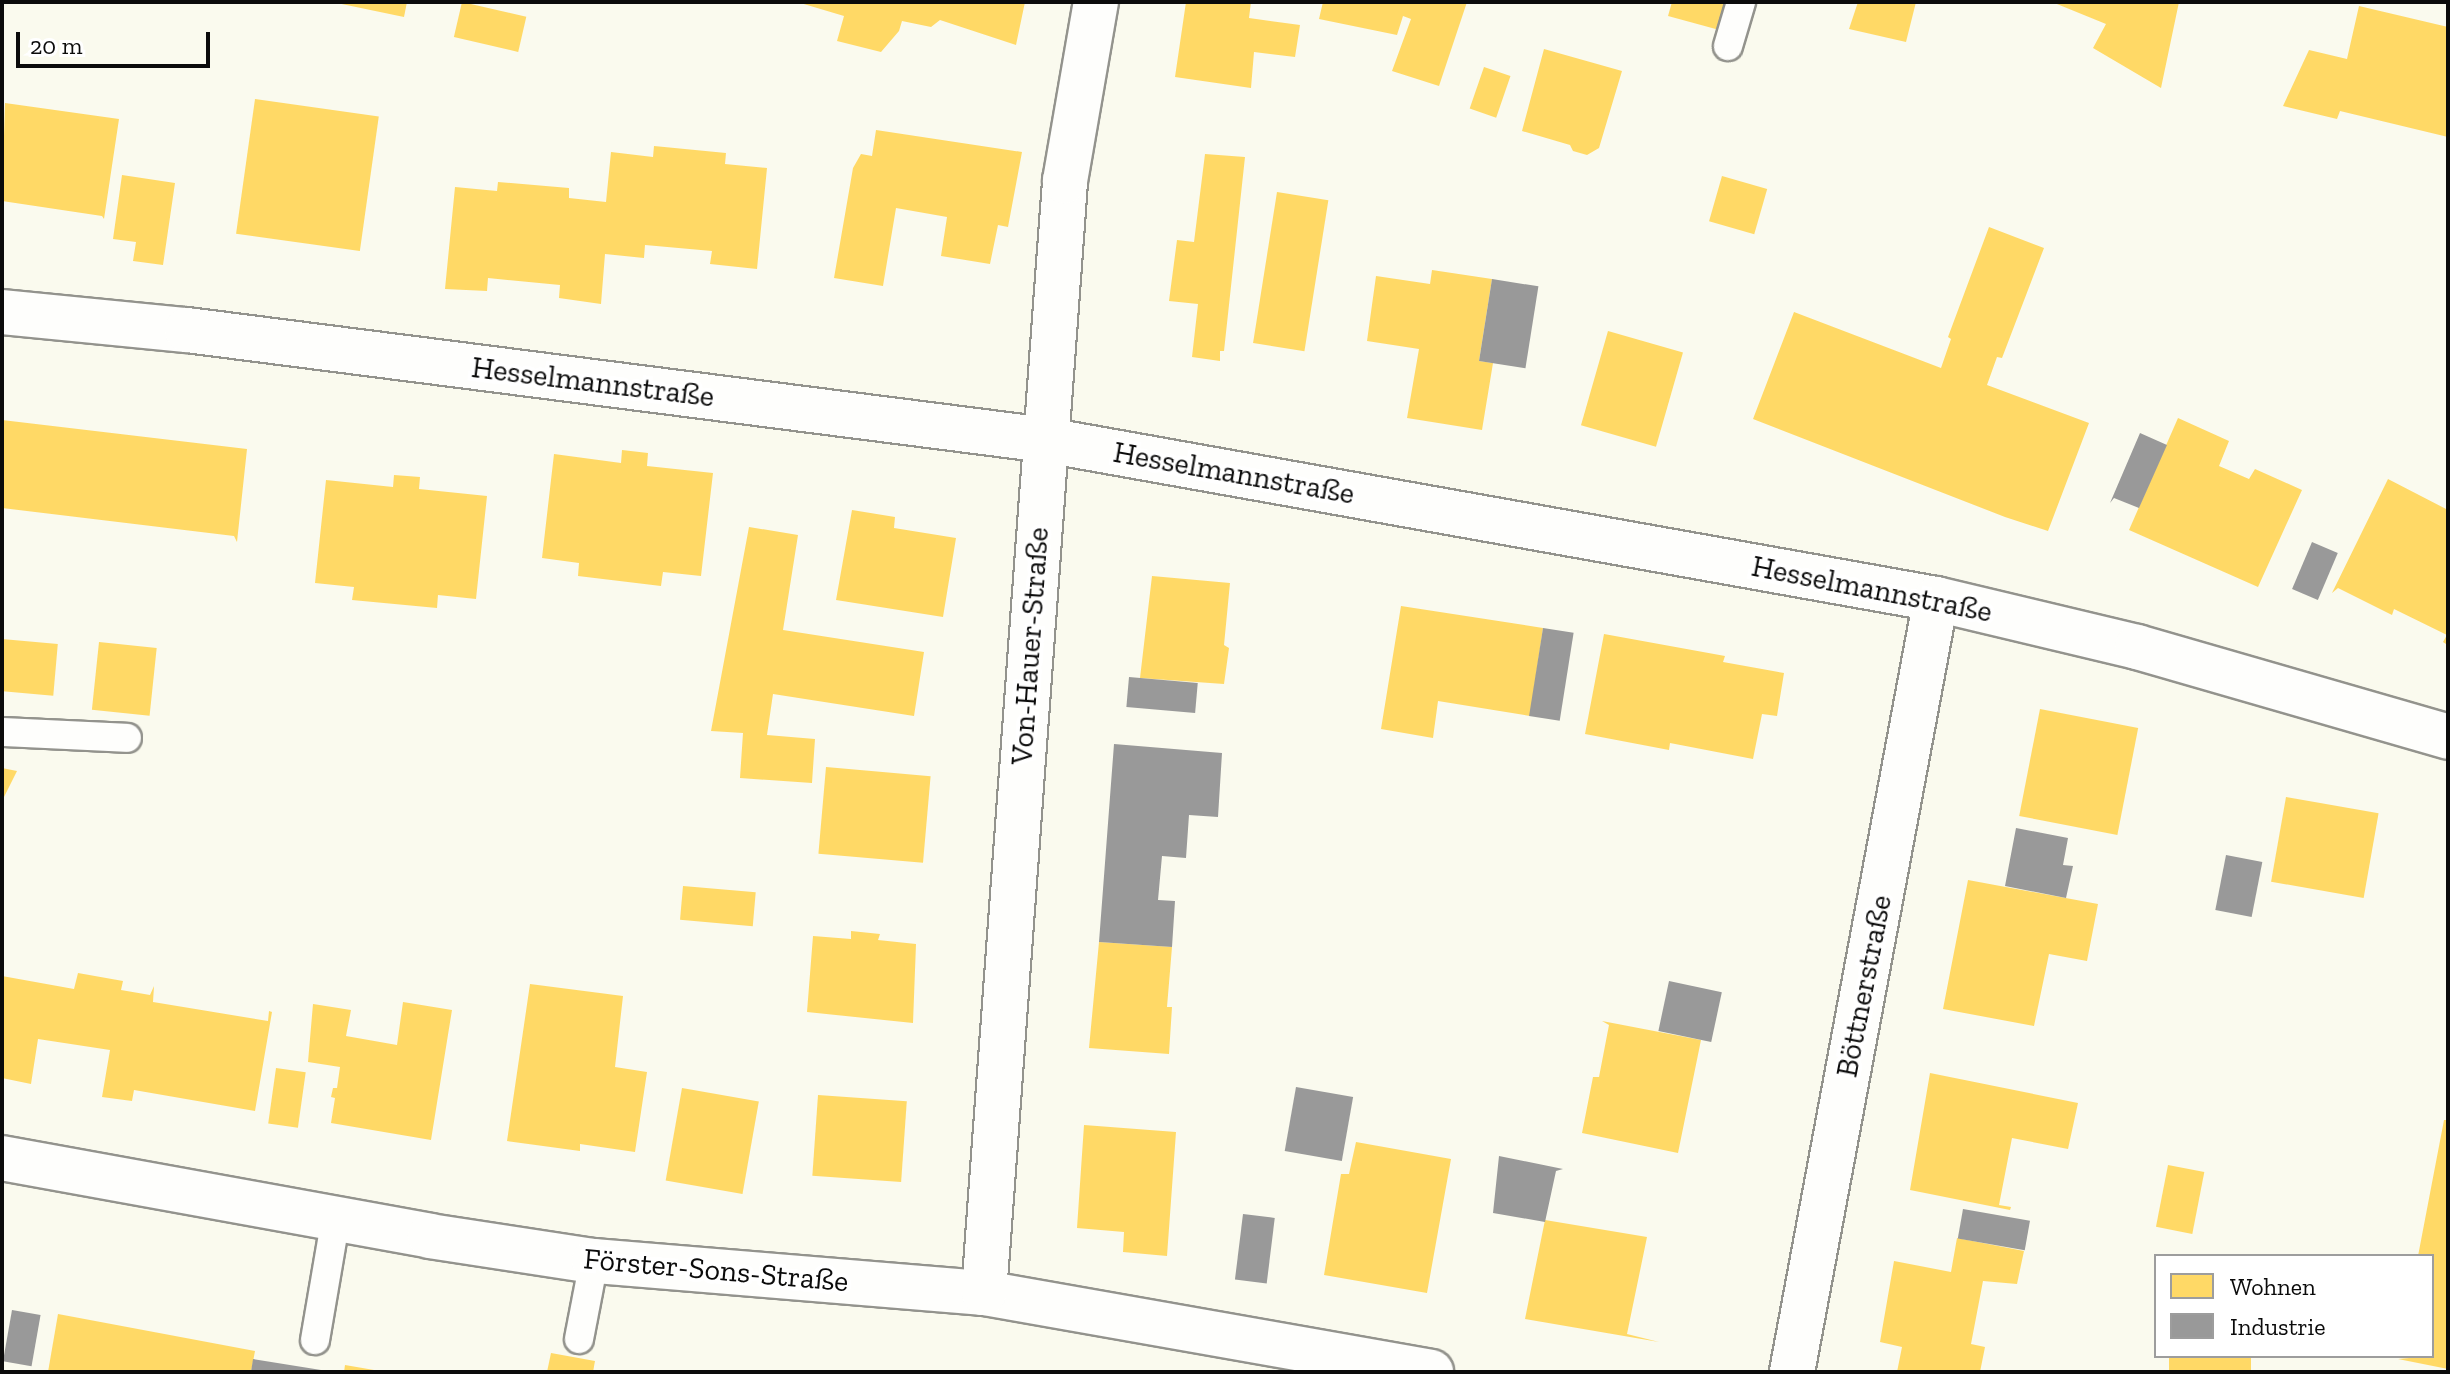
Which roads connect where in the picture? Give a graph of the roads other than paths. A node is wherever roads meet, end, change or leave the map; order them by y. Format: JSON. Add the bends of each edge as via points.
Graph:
{"nodes":[{"id":1,"x":1096,"y":2,"type":"edge"},
{"id":2,"x":1741,"y":2,"type":"edge"},
{"id":3,"x":1728,"y":46,"type":"dead end"},
{"id":4,"x":2,"y":312,"type":"edge"},
{"id":5,"x":1046,"y":440,"type":"junction"},
{"id":6,"x":1936,"y":599,"type":"junction"},
{"id":7,"x":2,"y":732,"type":"edge"},
{"id":8,"x":2448,"y":737,"type":"edge"},
{"id":9,"x":127,"y":738,"type":"dead end"},
{"id":10,"x":2,"y":1158,"type":"edge"},
{"id":11,"x":336,"y":1217,"type":"junction"},
{"id":12,"x":594,"y":1261,"type":"junction"},
{"id":13,"x":984,"y":1293,"type":"junction"},
{"id":14,"x":579,"y":1339,"type":"dead end"},
{"id":15,"x":315,"y":1340,"type":"dead end"},
{"id":16,"x":1431,"y":1372,"type":"edge"},
{"id":17,"x":1792,"y":1372,"type":"edge"}],
"edges":[{"from":1,"to":5,"type":"street","name":"Von-Hauer-Straße","via":[[1065,181]]},
{"from":2,"to":3,"type":"lane"},
{"from":4,"to":5,"type":"street","name":"Hesselmannstraße","via":[[187,330]]},
{"from":5,"to":6,"type":"street","name":"Hesselmannstraße"},
{"from":5,"to":13,"type":"street","name":"Von-Hauer-Straße"},
{"from":6,"to":8,"type":"street","name":"Hesselmannstraße","via":[[2137,647]]},
{"from":6,"to":17,"type":"street","name":"Böttnerstraße"},
{"from":7,"to":9,"type":"lane"},
{"from":10,"to":11,"type":"street","name":"Förster-Sons-Straße"},
{"from":11,"to":12,"type":"street","name":"Förster-Sons-Straße"},
{"from":11,"to":15,"type":"lane"},
{"from":12,"to":13,"type":"street","name":"Förster-Sons-Straße"},
{"from":12,"to":14,"type":"lane"},
{"from":13,"to":16,"type":"street","name":"Förster-Sons-Straße"}]}
